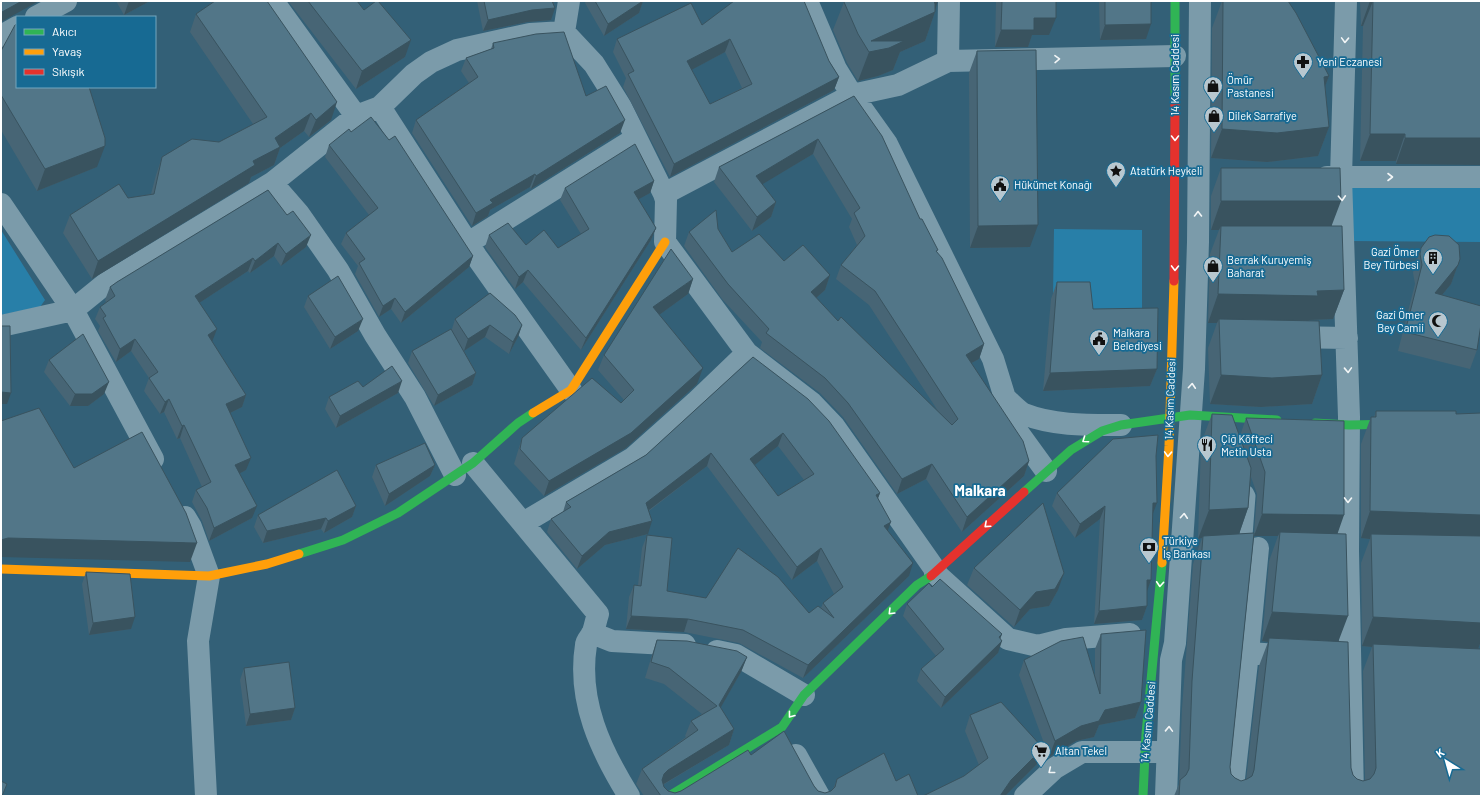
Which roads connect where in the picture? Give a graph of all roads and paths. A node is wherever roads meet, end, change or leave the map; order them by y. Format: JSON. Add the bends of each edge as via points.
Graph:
{"nodes":[{"id":1,"x":66,"y":1,"type":"edge"},
{"id":2,"x":274,"y":1,"type":"edge"},
{"id":3,"x":569,"y":1,"type":"edge"},
{"id":4,"x":807,"y":1,"type":"edge"},
{"id":5,"x":948,"y":1,"type":"edge"},
{"id":6,"x":1175,"y":1,"type":"edge"},
{"id":7,"x":1200,"y":1,"type":"edge"},
{"id":8,"x":1346,"y":1,"type":"edge"},
{"id":9,"x":38,"y":16,"type":"edge"},
{"id":10,"x":16,"y":28,"type":"edge"},
{"id":11,"x":564,"y":32,"type":"junction"},
{"id":12,"x":1,"y":36,"type":"edge"},
{"id":13,"x":1175,"y":56,"type":"junction"},
{"id":14,"x":948,"y":61,"type":"junction"},
{"id":15,"x":852,"y":95,"type":"junction"},
{"id":16,"x":380,"y":107,"type":"junction"},
{"id":17,"x":356,"y":116,"type":"junction"},
{"id":18,"x":636,"y":138,"type":"junction"},
{"id":19,"x":1341,"y":177,"type":"junction"},
{"id":20,"x":1481,"y":177,"type":"edge"},
{"id":21,"x":1309,"y":178,"type":"edge"},
{"id":22,"x":272,"y":183,"type":"junction"},
{"id":23,"x":1222,"y":183,"type":"edge"},
{"id":24,"x":1198,"y":184,"type":"junction"},
{"id":25,"x":664,"y":194,"type":"junction"},
{"id":26,"x":1,"y":204,"type":"edge"},
{"id":27,"x":665,"y":242,"type":"junction"},
{"id":28,"x":1198,"y":242,"type":"junction"},
{"id":29,"x":1221,"y":242,"type":"edge"},
{"id":30,"x":1321,"y":242,"type":"edge"},
{"id":31,"x":1344,"y":242,"type":"junction"},
{"id":32,"x":468,"y":243,"type":"junction"},
{"id":33,"x":73,"y":310,"type":"junction"},
{"id":34,"x":1,"y":326,"type":"edge"},
{"id":35,"x":1195,"y":335,"type":"junction"},
{"id":36,"x":1218,"y":336,"type":"edge"},
{"id":37,"x":1271,"y":337,"type":"edge"},
{"id":38,"x":1347,"y":338,"type":"junction"},
{"id":39,"x":747,"y":353,"type":"junction"},
{"id":40,"x":571,"y":390,"type":"junction"},
{"id":41,"x":1006,"y":398,"type":"junction"},
{"id":42,"x":1180,"y":416,"type":"junction"},
{"id":43,"x":1222,"y":417,"type":"junction"},
{"id":44,"x":1285,"y":421,"type":"edge"},
{"id":45,"x":1309,"y":422,"type":"edge"},
{"id":46,"x":1411,"y":424,"type":"edge"},
{"id":47,"x":1121,"y":425,"type":"junction"},
{"id":48,"x":1349,"y":425,"type":"junction"},
{"id":49,"x":1226,"y":431,"type":"edge"},
{"id":50,"x":473,"y":463,"type":"junction"},
{"id":51,"x":1046,"y":471,"type":"junction"},
{"id":52,"x":455,"y":475,"type":"junction"},
{"id":53,"x":164,"y":478,"type":"edge"},
{"id":54,"x":1244,"y":482,"type":"edge"},
{"id":55,"x":175,"y":499,"type":"edge"},
{"id":56,"x":523,"y":523,"type":"junction"},
{"id":57,"x":1244,"y":549,"type":"junction"},
{"id":58,"x":1280,"y":549,"type":"edge"},
{"id":59,"x":1325,"y":550,"type":"edge"},
{"id":60,"x":1205,"y":551,"type":"edge"},
{"id":61,"x":1348,"y":551,"type":"junction"},
{"id":62,"x":1371,"y":551,"type":"edge"},
{"id":63,"x":1182,"y":552,"type":"junction"},
{"id":64,"x":1,"y":569,"type":"edge"},
{"id":65,"x":935,"y":572,"type":"junction"},
{"id":66,"x":208,"y":576,"type":"junction"},
{"id":67,"x":1157,"y":632,"type":"junction"},
{"id":68,"x":592,"y":633,"type":"junction"},
{"id":69,"x":1248,"y":652,"type":"junction"},
{"id":70,"x":1359,"y":660,"type":"junction"},
{"id":71,"x":804,"y":695,"type":"junction"},
{"id":72,"x":782,"y":727,"type":"junction"},
{"id":73,"x":1144,"y":752,"type":"junction"},
{"id":74,"x":1168,"y":752,"type":"junction"},
{"id":75,"x":206,"y":796,"type":"edge"},
{"id":76,"x":630,"y":796,"type":"edge"},
{"id":77,"x":670,"y":796,"type":"edge"},
{"id":78,"x":819,"y":796,"type":"edge"},
{"id":79,"x":1025,"y":796,"type":"edge"},
{"id":80,"x":1143,"y":796,"type":"edge"},
{"id":81,"x":1166,"y":796,"type":"edge"},
{"id":82,"x":1232,"y":796,"type":"edge"},
{"id":83,"x":1353,"y":796,"type":"edge"}],
"edges":[{"from":1,"to":9,"type":"street"},
{"from":2,"to":17,"type":"street"},
{"from":3,"to":11,"type":"street"},
{"from":4,"to":15,"type":"street","via":[[836,69]]},
{"from":5,"to":14,"type":"street"},
{"from":6,"to":13,"type":"street","name":"14 Kasım Caddesi"},
{"from":7,"to":24,"type":"street","name":"14 Kasım Caddesi"},
{"from":8,"to":19,"type":"street","one_way":true},
{"from":10,"to":12,"type":"street"},
{"from":11,"to":16,"type":"street","via":[[530,34],[457,50],[431,62],[414,74]]},
{"from":11,"to":18,"type":"street","via":[[594,64],[621,107]]},
{"from":14,"to":13,"type":"street","one_way":true},
{"from":13,"to":42,"type":"street","name":"14 Kasım Caddesi","one_way":true,"via":[[1175,268]]},
{"from":14,"to":15,"type":"street","via":[[898,84]]},
{"from":15,"to":25,"type":"street"},
{"from":15,"to":41,"type":"street","via":[[887,144],[993,359]]},
{"from":16,"to":17,"type":"street"},
{"from":16,"to":32,"type":"street"},
{"from":17,"to":22,"type":"street"},
{"from":18,"to":25,"type":"street"},
{"from":18,"to":32,"type":"street"},
{"from":19,"to":20,"type":"street","one_way":true},
{"from":19,"to":21,"type":"street"},
{"from":19,"to":31,"type":"street","one_way":true},
{"from":22,"to":33,"type":"street","via":[[105,284]]},
{"from":22,"to":52,"type":"street","via":[[299,214],[338,270],[375,335],[415,397]]},
{"from":23,"to":24,"type":"street"},
{"from":28,"to":24,"type":"street","name":"14 Kasım Caddesi","one_way":true},
{"from":25,"to":27,"type":"street"},
{"from":26,"to":33,"type":"street"},
{"from":27,"to":39,"type":"street"},
{"from":27,"to":40,"type":"street"},
{"from":28,"to":29,"type":"street"},
{"from":28,"to":35,"type":"street","name":"14 Kasım Caddesi"},
{"from":30,"to":31,"type":"street"},
{"from":31,"to":38,"type":"street"},
{"from":32,"to":40,"type":"street"},
{"from":33,"to":34,"type":"street"},
{"from":33,"to":53,"type":"street"},
{"from":35,"to":36,"type":"street"},
{"from":42,"to":35,"type":"street","name":"14 Kasım Caddesi","one_way":true},
{"from":37,"to":38,"type":"street"},
{"from":38,"to":48,"type":"street","one_way":true},
{"from":39,"to":56,"type":"street","via":[[633,458]]},
{"from":39,"to":65,"type":"street","via":[[812,403],[834,426]]},
{"from":40,"to":50,"type":"street","via":[[518,423]]},
{"from":41,"to":47,"type":"street","via":[[1023,414],[1051,421]]},
{"from":41,"to":51,"type":"street","via":[[1009,420]]},
{"from":42,"to":43,"type":"street"},
{"from":42,"to":47,"type":"street"},
{"from":63,"to":42,"type":"street","name":"14 Kasım Caddesi","one_way":true},
{"from":42,"to":67,"type":"street","name":"14 Kasım Caddesi","one_way":true,"via":[[1166,508]]},
{"from":43,"to":44,"type":"street"},
{"from":43,"to":49,"type":"lane"},
{"from":45,"to":48,"type":"street"},
{"from":46,"to":48,"type":"street"},
{"from":47,"to":51,"type":"street","one_way":true,"via":[[1091,436]]},
{"from":48,"to":61,"type":"street","one_way":true},
{"from":50,"to":52,"type":"street"},
{"from":50,"to":56,"type":"street"},
{"from":51,"to":65,"type":"street","one_way":true},
{"from":52,"to":66,"type":"street","via":[[398,513],[343,540],[267,564]]},
{"from":54,"to":57,"type":"lane","via":[[1249,496]]},
{"from":55,"to":66,"type":"street","via":[[191,527]]},
{"from":56,"to":68,"type":"street","via":[[598,614]]},
{"from":57,"to":58,"type":"street"},
{"from":57,"to":69,"type":"street"},
{"from":59,"to":61,"type":"street"},
{"from":60,"to":63,"type":"street"},
{"from":61,"to":62,"type":"street"},
{"from":61,"to":70,"type":"street"},
{"from":74,"to":63,"type":"street","name":"14 Kasım Caddesi","one_way":true,"via":[[1171,660],[1175,643]]},
{"from":64,"to":66,"type":"street"},
{"from":65,"to":67,"type":"street","via":[[1008,639],[1038,646],[1066,638]]},
{"from":65,"to":71,"type":"street","one_way":true,"via":[[917,585]]},
{"from":66,"to":75,"type":"street","via":[[198,641]]},
{"from":67,"to":73,"type":"street","name":"14 Kasım Caddesi"},
{"from":68,"to":71,"type":"street","via":[[612,641],[683,644],[736,655]]},
{"from":68,"to":76,"type":"street","via":[[586,643],[583,673],[586,699],[601,746]]},
{"from":69,"to":70,"type":"street"},
{"from":69,"to":82,"type":"street"},
{"from":70,"to":83,"type":"street"},
{"from":71,"to":72,"type":"street","one_way":true},
{"from":72,"to":77,"type":"street"},
{"from":72,"to":78,"type":"street"},
{"from":73,"to":74,"type":"street"},
{"from":73,"to":79,"type":"street","one_way":true,"via":[[1082,752],[1055,768]]},
{"from":73,"to":80,"type":"street","name":"14 Kasım Caddesi"},
{"from":74,"to":81,"type":"street","name":"14 Kasım Caddesi"}]}
